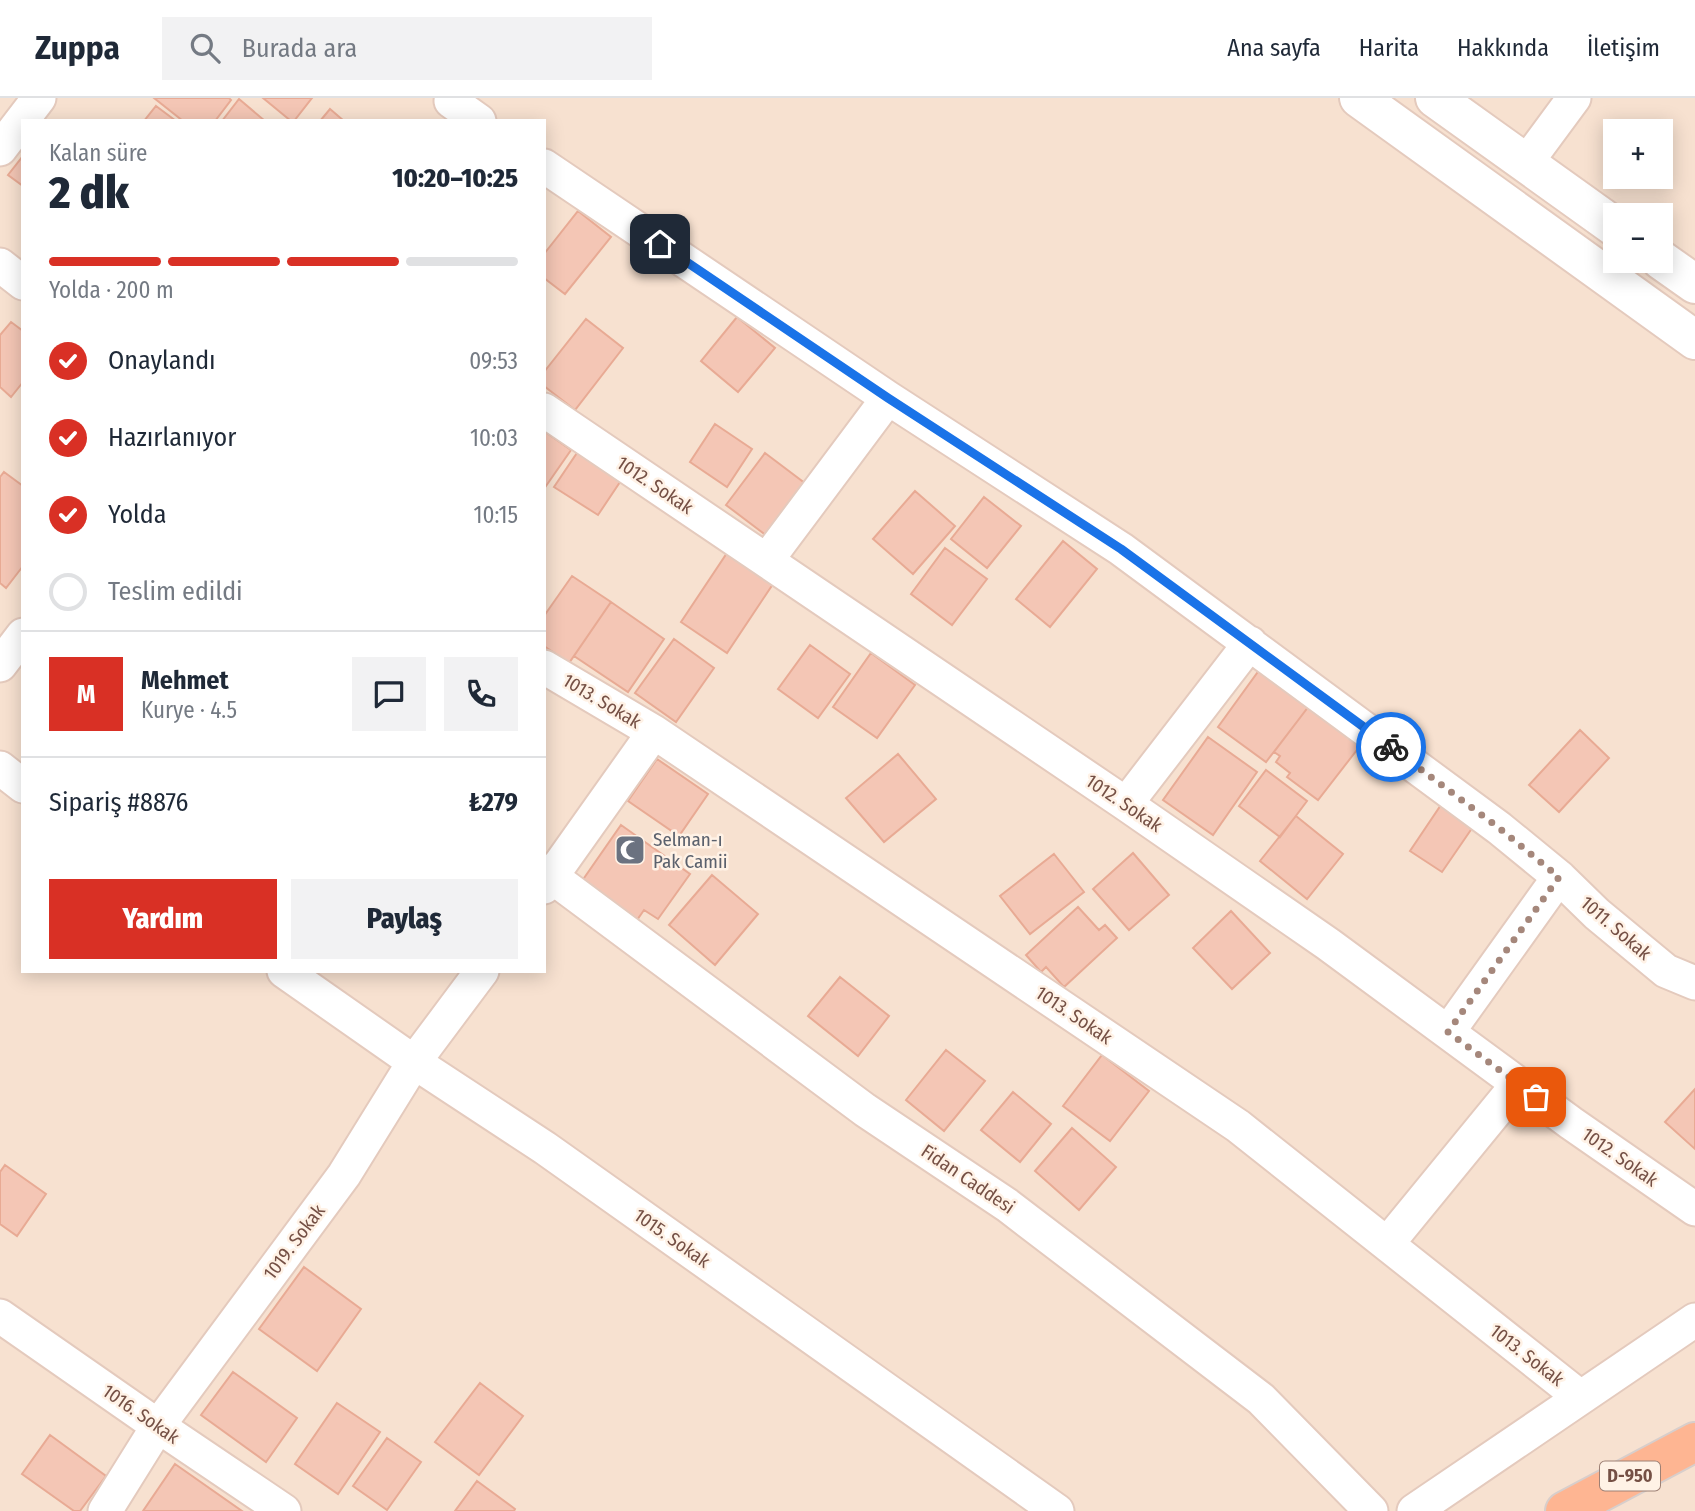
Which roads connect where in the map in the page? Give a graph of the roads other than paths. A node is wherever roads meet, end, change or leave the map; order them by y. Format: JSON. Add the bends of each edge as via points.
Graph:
{"nodes":[{"id":1,"x":39,"y":98,"type":"edge"},
{"id":2,"x":1359,"y":98,"type":"edge"},
{"id":3,"x":1435,"y":98,"type":"edge"},
{"id":4,"x":1574,"y":98,"type":"edge"},
{"id":5,"x":446,"y":107,"type":"edge"},
{"id":6,"x":23,"y":119,"type":"edge"},
{"id":7,"x":474,"y":119,"type":"edge"},
{"id":8,"x":21,"y":122,"type":"edge"},
{"id":9,"x":0,"y":149,"type":"edge"},
{"id":10,"x":1526,"y":163,"type":"junction"},
{"id":11,"x":546,"y":167,"type":"edge"},
{"id":12,"x":1603,"y":218,"type":"edge"},
{"id":13,"x":0,"y":265,"type":"edge"},
{"id":14,"x":1673,"y":268,"type":"edge"},
{"id":15,"x":21,"y":281,"type":"edge"},
{"id":16,"x":1695,"y":284,"type":"edge"},
{"id":17,"x":1695,"y":340,"type":"edge"},
{"id":18,"x":888,"y":398,"type":"junction"},
{"id":19,"x":546,"y":412,"type":"edge"},
{"id":20,"x":766,"y":560,"type":"junction"},
{"id":21,"x":21,"y":638,"type":"edge"},
{"id":22,"x":1250,"y":643,"type":"junction"},
{"id":23,"x":0,"y":665,"type":"edge"},
{"id":24,"x":546,"y":668,"type":"edge"},
{"id":25,"x":654,"y":732,"type":"junction"},
{"id":26,"x":0,"y":768,"type":"edge"},
{"id":27,"x":21,"y":784,"type":"edge"},
{"id":28,"x":1126,"y":804,"type":"junction"},
{"id":29,"x":1559,"y":877,"type":"junction"},
{"id":30,"x":547,"y":879,"type":"edge"},
{"id":31,"x":287,"y":973,"type":"edge"},
{"id":32,"x":481,"y":973,"type":"edge"},
{"id":33,"x":1695,"y":983,"type":"edge"},
{"id":34,"x":1448,"y":1032,"type":"junction"},
{"id":35,"x":414,"y":1062,"type":"junction"},
{"id":36,"x":1518,"y":1084,"type":"junction"},
{"id":37,"x":1695,"y":1209,"type":"edge"},
{"id":38,"x":1387,"y":1244,"type":"junction"},
{"id":39,"x":0,"y":1316,"type":"edge"},
{"id":40,"x":1695,"y":1320,"type":"edge"},
{"id":41,"x":1580,"y":1397,"type":"junction"},
{"id":42,"x":158,"y":1426,"type":"junction"},
{"id":43,"x":1695,"y":1442,"type":"edge"},
{"id":44,"x":104,"y":1511,"type":"edge"},
{"id":45,"x":284,"y":1511,"type":"edge"},
{"id":46,"x":1057,"y":1511,"type":"edge"},
{"id":47,"x":1371,"y":1511,"type":"edge"},
{"id":48,"x":1414,"y":1511,"type":"edge"},
{"id":49,"x":1565,"y":1511,"type":"edge"}],
"edges":[{"from":1,"to":6,"type":"street"},
{"from":2,"to":17,"type":"street"},
{"from":3,"to":10,"type":"street"},
{"from":4,"to":10,"type":"street"},
{"from":5,"to":7,"type":"street"},
{"from":8,"to":9,"type":"street"},
{"from":10,"to":12,"type":"street"},
{"from":11,"to":18,"type":"street","name":"1011. Sokak"},
{"from":13,"to":15,"type":"street"},
{"from":14,"to":16,"type":"street"},
{"from":18,"to":20,"type":"street"},
{"from":18,"to":22,"type":"street","name":"1011. Sokak","via":[[1121,549]]},
{"from":19,"to":20,"type":"street","name":"1012. Sokak"},
{"from":20,"to":28,"type":"street","name":"1012. Sokak"},
{"from":21,"to":23,"type":"street"},
{"from":22,"to":28,"type":"street"},
{"from":22,"to":29,"type":"street","name":"1011. Sokak"},
{"from":24,"to":25,"type":"street","name":"1013. Sokak"},
{"from":25,"to":30,"type":"street"},
{"from":25,"to":38,"type":"street","name":"1013. Sokak","via":[[1238,1126]]},
{"from":26,"to":27,"type":"street"},
{"from":28,"to":34,"type":"street","name":"1012. Sokak"},
{"from":29,"to":33,"type":"street","name":"1011. Sokak","via":[[1666,971]]},
{"from":29,"to":34,"type":"street"},
{"from":30,"to":47,"type":"street","name":"Fidan Caddesi","via":[[865,1110],[1007,1205],[1261,1399]]},
{"from":31,"to":35,"type":"street","name":"1015. Sokak"},
{"from":32,"to":35,"type":"street","name":"1019. Sokak"},
{"from":34,"to":36,"type":"street","name":"1012. Sokak"},
{"from":35,"to":42,"type":"street","name":"1019. Sokak","via":[[344,1175]]},
{"from":35,"to":46,"type":"street","name":"1015. Sokak","via":[[545,1148]]},
{"from":36,"to":37,"type":"street","name":"1012. Sokak"},
{"from":36,"to":38,"type":"street"},
{"from":38,"to":41,"type":"street","name":"1013. Sokak"},
{"from":39,"to":42,"type":"street","name":"1016. Sokak"},
{"from":40,"to":41,"type":"street"},
{"from":41,"to":48,"type":"street"},
{"from":42,"to":44,"type":"street","name":"1019. Sokak"},
{"from":42,"to":45,"type":"street","name":"1016. Sokak"},
{"from":43,"to":49,"type":"highway","number":"D-950"}]}
